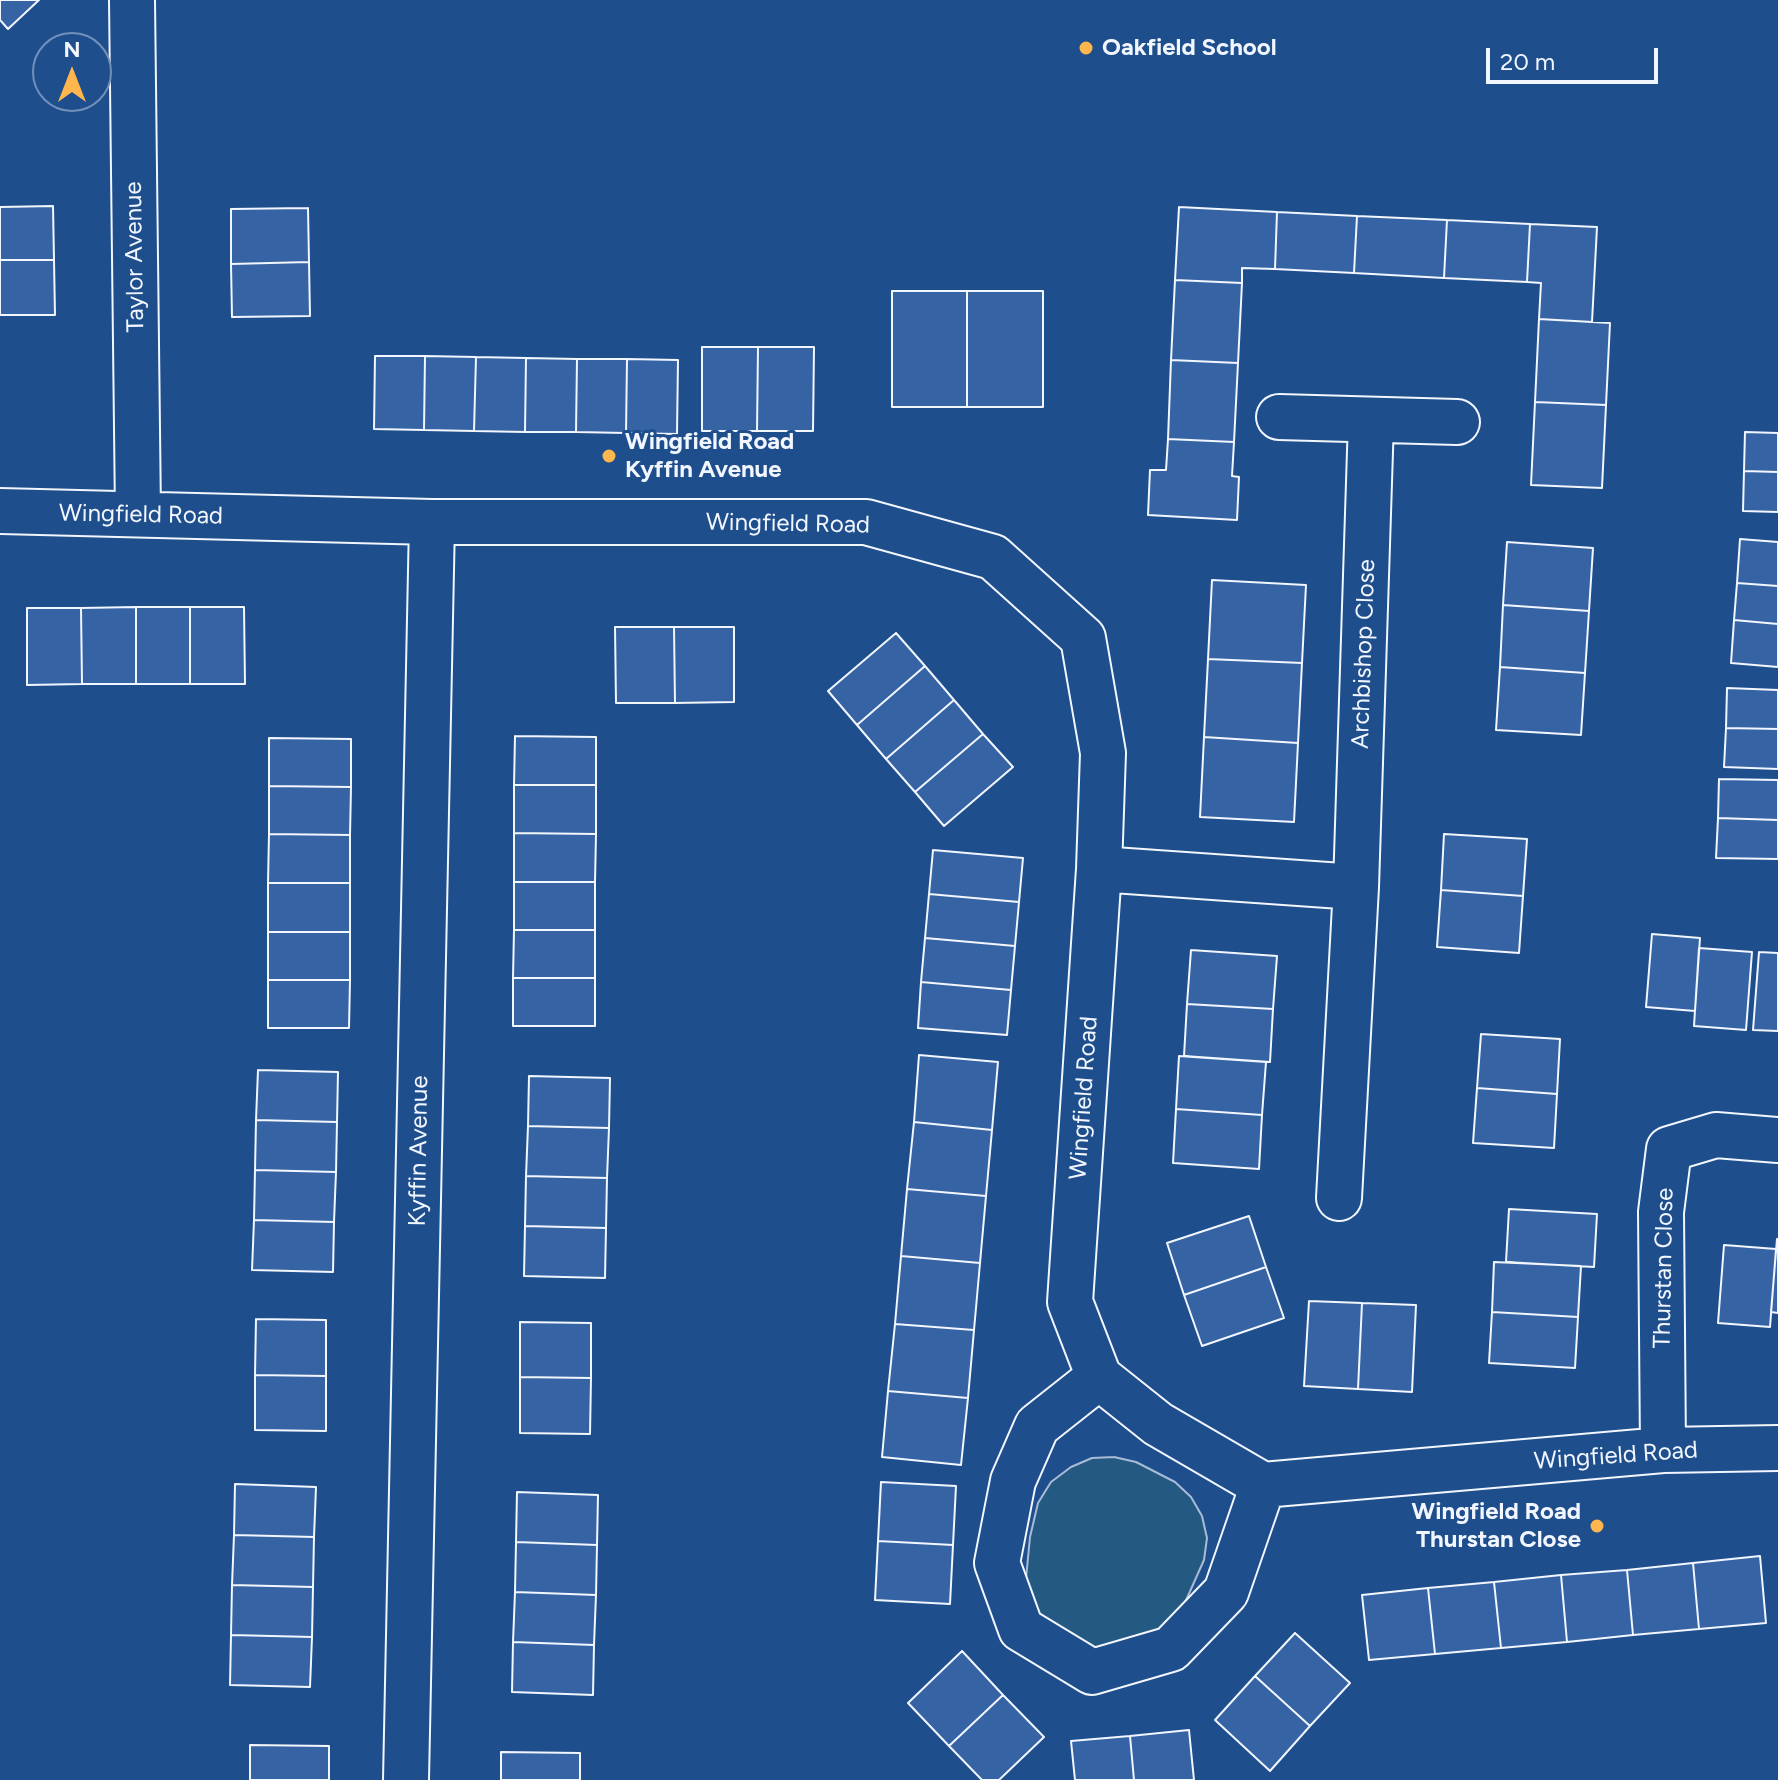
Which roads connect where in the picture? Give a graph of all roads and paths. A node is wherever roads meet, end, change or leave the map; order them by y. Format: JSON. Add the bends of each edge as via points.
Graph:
{"nodes":[{"id":1,"x":132,"y":0,"type":"edge"},
{"id":2,"x":1279,"y":417,"type":"dead end"},
{"id":3,"x":1371,"y":420,"type":"junction"},
{"id":4,"x":1457,"y":422,"type":"dead end"},
{"id":5,"x":0,"y":511,"type":"edge"},
{"id":6,"x":138,"y":514,"type":"junction"},
{"id":7,"x":432,"y":522,"type":"junction"},
{"id":8,"x":1099,"y":869,"type":"junction"},
{"id":9,"x":1356,"y":887,"type":"junction"},
{"id":10,"x":1778,"y":1140,"type":"edge"},
{"id":11,"x":1339,"y":1198,"type":"dead end"},
{"id":12,"x":1099,"y":1377,"type":"junction"},
{"id":13,"x":1778,"y":1448,"type":"edge"},
{"id":14,"x":1663,"y":1450,"type":"junction"},
{"id":15,"x":1263,"y":1485,"type":"junction"},
{"id":16,"x":406,"y":1780,"type":"edge"}],
"edges":[{"from":1,"to":6,"type":"street","name":"Taylor Avenue"},
{"from":2,"to":3,"type":"street"},
{"from":3,"to":4,"type":"street"},
{"from":3,"to":9,"type":"street","name":"Archbishop Close"},
{"from":5,"to":6,"type":"street","name":"Wingfield Road"},
{"from":6,"to":7,"type":"street","name":"Wingfield Road"},
{"from":7,"to":8,"type":"street","name":"Wingfield Road","via":[[866,522],[993,557],[1083,638],[1103,753]]},
{"from":7,"to":16,"type":"street","name":"Kyffin Avenue"},
{"from":8,"to":9,"type":"street"},
{"from":8,"to":12,"type":"street","name":"Wingfield Road","via":[[1070,1302]]},
{"from":9,"to":11,"type":"street","name":"Archbishop Close"},
{"from":10,"to":14,"type":"street","name":"Thurstan Close","via":[[1716,1135],[1669,1149],[1661,1212]]},
{"from":12,"to":15,"type":"street","via":[[1158,1424]]},
{"from":12,"to":15,"type":"street","via":[[1037,1426],[1013,1481],[997,1563],[1021,1629],[1092,1672],[1171,1649],[1226,1592]]},
{"from":13,"to":14,"type":"street","name":"Wingfield Road"},
{"from":14,"to":15,"type":"street","name":"Wingfield Road"}]}
